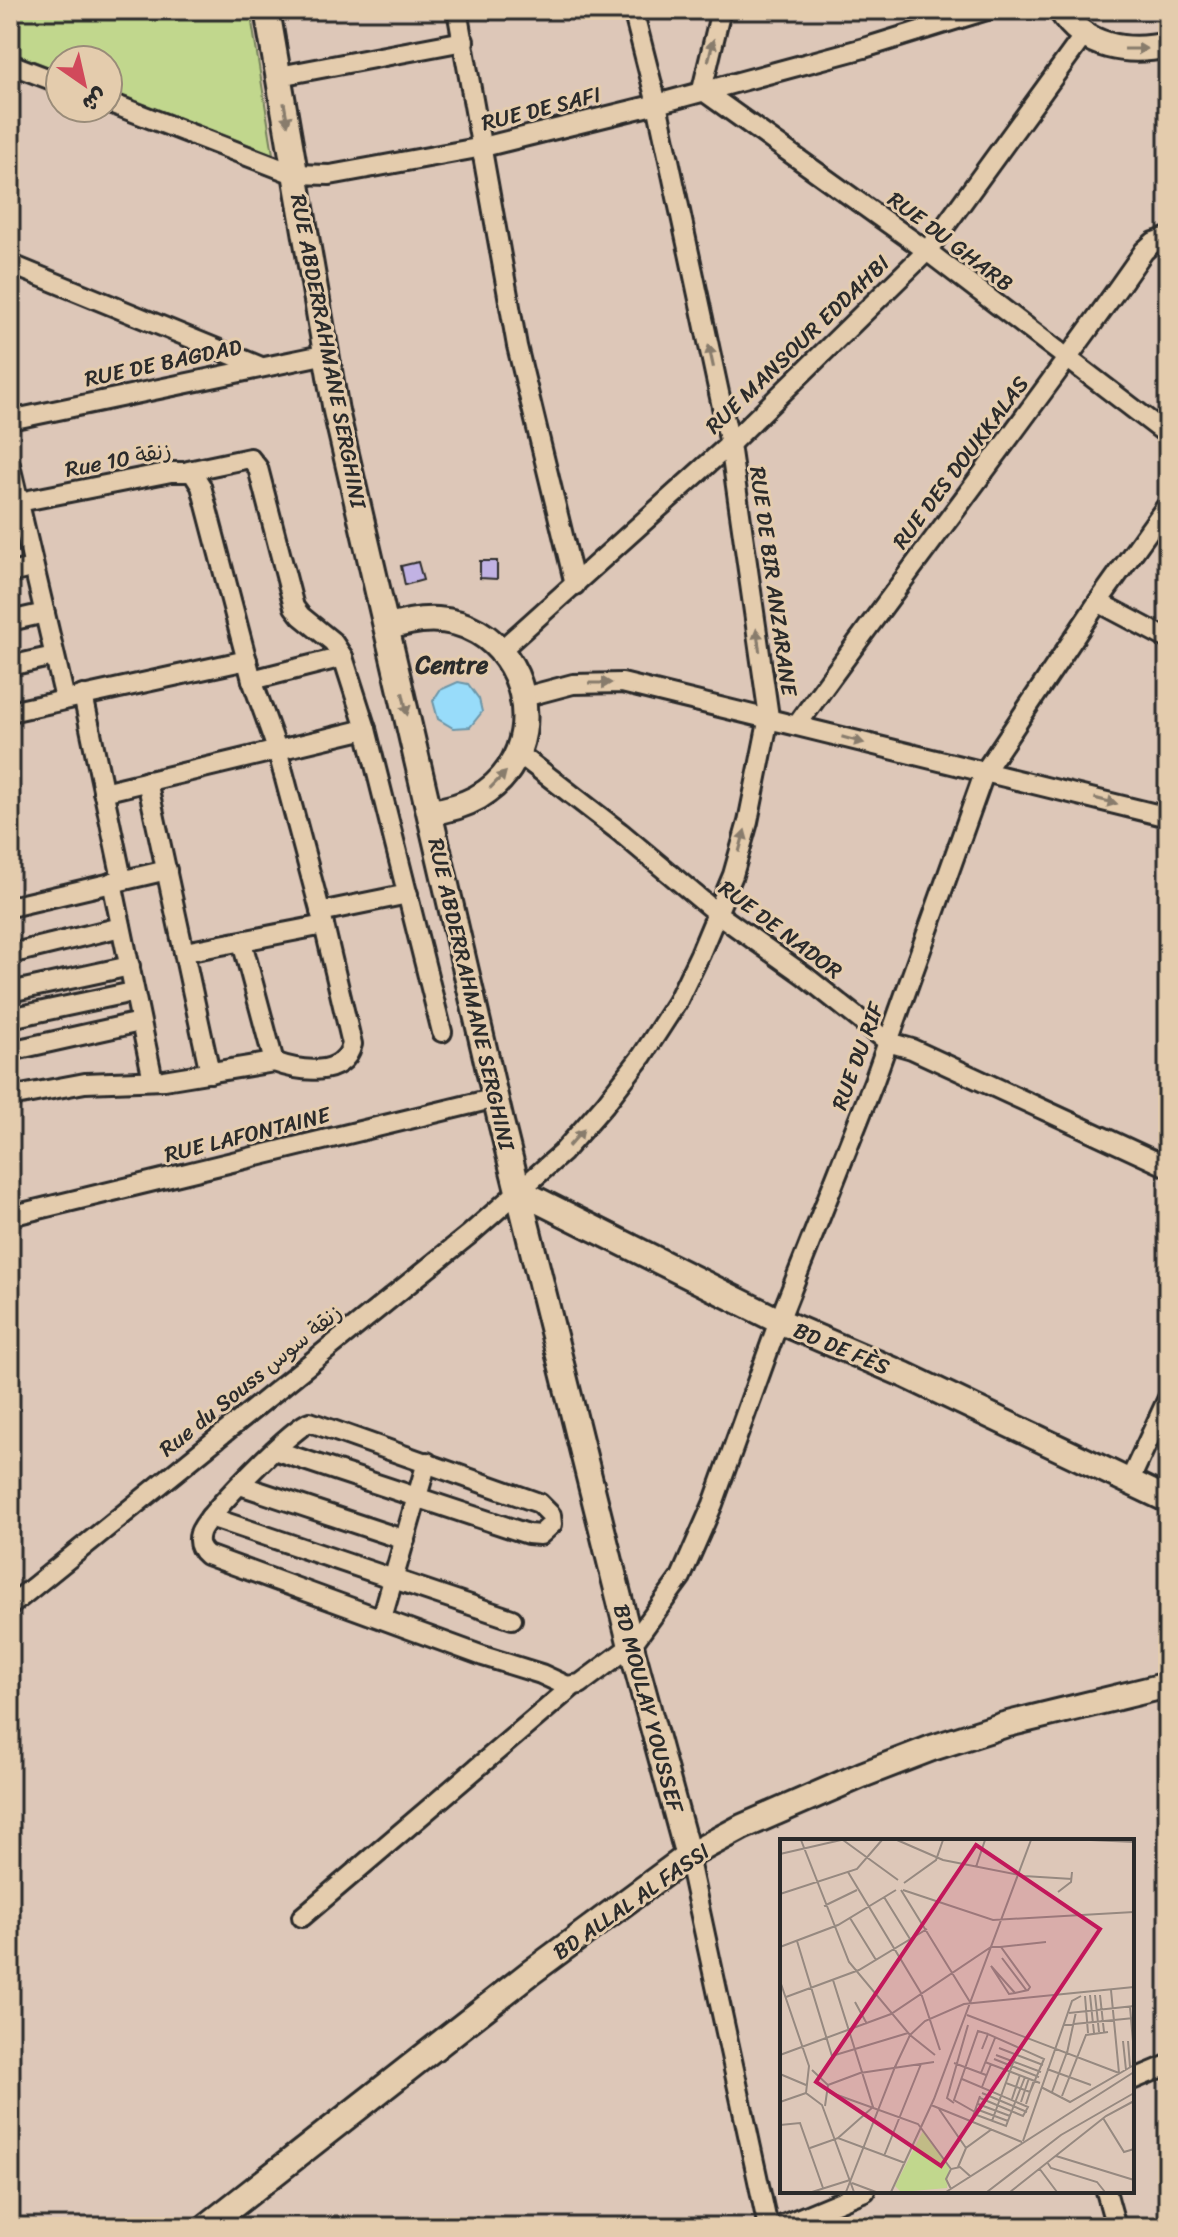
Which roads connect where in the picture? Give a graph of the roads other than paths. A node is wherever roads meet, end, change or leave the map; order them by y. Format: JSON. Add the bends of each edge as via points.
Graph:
{"nodes":[{"id":1,"x":267,"y":10,"type":"edge"},
{"id":2,"x":457,"y":10,"type":"edge"},
{"id":3,"x":633,"y":10,"type":"edge"},
{"id":4,"x":721,"y":10,"type":"edge"},
{"id":5,"x":987,"y":10,"type":"edge"},
{"id":6,"x":1061,"y":10,"type":"edge"},
{"id":7,"x":1084,"y":35,"type":"junction"},
{"id":8,"x":464,"y":41,"type":"junction"},
{"id":9,"x":1168,"y":45,"type":"edge"},
{"id":10,"x":10,"y":64,"type":"edge"},
{"id":11,"x":279,"y":76,"type":"junction"},
{"id":12,"x":44,"y":77,"type":"edge"},
{"id":13,"x":702,"y":90,"type":"junction"},
{"id":14,"x":657,"y":104,"type":"junction"},
{"id":15,"x":124,"y":108,"type":"edge"},
{"id":16,"x":483,"y":147,"type":"junction"},
{"id":17,"x":294,"y":174,"type":"junction"},
{"id":18,"x":1168,"y":237,"type":"edge"},
{"id":19,"x":927,"y":251,"type":"junction"},
{"id":20,"x":10,"y":264,"type":"edge"},
{"id":21,"x":327,"y":354,"type":"junction"},
{"id":22,"x":1069,"y":359,"type":"junction"},
{"id":23,"x":259,"y":366,"type":"junction"},
{"id":24,"x":10,"y":420,"type":"edge"},
{"id":25,"x":1168,"y":435,"type":"edge"},
{"id":26,"x":730,"y":444,"type":"junction"},
{"id":27,"x":188,"y":471,"type":"junction"},
{"id":28,"x":11,"y":475,"type":"edge"},
{"id":29,"x":19,"y":502,"type":"junction"},
{"id":30,"x":1168,"y":504,"type":"edge"},
{"id":31,"x":17,"y":525,"type":"edge"},
{"id":32,"x":32,"y":568,"type":"junction"},
{"id":33,"x":10,"y":573,"type":"edge"},
{"id":34,"x":575,"y":585,"type":"junction"},
{"id":35,"x":1098,"y":602,"type":"junction"},
{"id":36,"x":45,"y":613,"type":"junction"},
{"id":37,"x":10,"y":621,"type":"edge"},
{"id":38,"x":388,"y":628,"type":"junction"},
{"id":39,"x":1168,"y":639,"type":"edge"},
{"id":40,"x":501,"y":650,"type":"junction"},
{"id":41,"x":54,"y":656,"type":"junction"},
{"id":42,"x":343,"y":657,"type":"junction"},
{"id":43,"x":247,"y":660,"type":"junction"},
{"id":44,"x":10,"y":666,"type":"edge"},
{"id":45,"x":252,"y":680,"type":"junction"},
{"id":46,"x":74,"y":697,"type":"junction"},
{"id":47,"x":524,"y":697,"type":"junction"},
{"id":48,"x":10,"y":712,"type":"edge"},
{"id":49,"x":769,"y":717,"type":"junction"},
{"id":50,"x":797,"y":725,"type":"junction"},
{"id":51,"x":366,"y":729,"type":"junction"},
{"id":52,"x":277,"y":749,"type":"junction"},
{"id":53,"x":518,"y":753,"type":"junction"},
{"id":54,"x":985,"y":771,"type":"junction"},
{"id":55,"x":147,"y":781,"type":"junction"},
{"id":56,"x":103,"y":792,"type":"junction"},
{"id":57,"x":430,"y":812,"type":"junction"},
{"id":58,"x":1168,"y":817,"type":"edge"},
{"id":59,"x":167,"y":870,"type":"junction"},
{"id":60,"x":117,"y":881,"type":"junction"},
{"id":61,"x":408,"y":894,"type":"junction"},
{"id":62,"x":10,"y":907,"type":"edge"},
{"id":63,"x":718,"y":914,"type":"junction"},
{"id":64,"x":322,"y":918,"type":"junction"},
{"id":65,"x":121,"y":927,"type":"junction"},
{"id":66,"x":242,"y":942,"type":"junction"},
{"id":67,"x":185,"y":952,"type":"junction"},
{"id":68,"x":10,"y":954,"type":"edge"},
{"id":69,"x":130,"y":966,"type":"junction"},
{"id":70,"x":10,"y":992,"type":"edge"},
{"id":71,"x":133,"y":992,"type":"junction"},
{"id":72,"x":10,"y":1018,"type":"edge"},
{"id":73,"x":140,"y":1022,"type":"junction"},
{"id":74,"x":442,"y":1032,"type":"dead end"},
{"id":75,"x":888,"y":1042,"type":"junction"},
{"id":76,"x":10,"y":1051,"type":"edge"},
{"id":77,"x":274,"y":1062,"type":"junction"},
{"id":78,"x":210,"y":1073,"type":"junction"},
{"id":79,"x":153,"y":1080,"type":"junction"},
{"id":80,"x":10,"y":1097,"type":"edge"},
{"id":81,"x":496,"y":1098,"type":"junction"},
{"id":82,"x":1168,"y":1167,"type":"edge"},
{"id":83,"x":519,"y":1191,"type":"junction"},
{"id":84,"x":10,"y":1216,"type":"edge"},
{"id":85,"x":779,"y":1321,"type":"junction"},
{"id":86,"x":1168,"y":1398,"type":"edge"},
{"id":87,"x":274,"y":1450,"type":"junction"},
{"id":88,"x":427,"y":1462,"type":"junction"},
{"id":89,"x":1129,"y":1482,"type":"junction"},
{"id":90,"x":240,"y":1485,"type":"junction"},
{"id":91,"x":417,"y":1497,"type":"junction"},
{"id":92,"x":1168,"y":1500,"type":"edge"},
{"id":93,"x":210,"y":1517,"type":"junction"},
{"id":94,"x":405,"y":1540,"type":"junction"},
{"id":95,"x":394,"y":1579,"type":"junction"},
{"id":96,"x":10,"y":1606,"type":"edge"},
{"id":97,"x":382,"y":1618,"type":"junction"},
{"id":98,"x":512,"y":1619,"type":"dead end"},
{"id":99,"x":631,"y":1646,"type":"junction"},
{"id":100,"x":1168,"y":1685,"type":"edge"},
{"id":101,"x":573,"y":1686,"type":"junction"},
{"id":102,"x":688,"y":1856,"type":"junction"},
{"id":103,"x":302,"y":1917,"type":"dead end"},
{"id":104,"x":1168,"y":2065,"type":"edge"},
{"id":105,"x":1134,"y":2079,"type":"edge"},
{"id":106,"x":860,"y":2193,"type":"edge"},
{"id":107,"x":1107,"y":2193,"type":"edge"},
{"id":108,"x":206,"y":2227,"type":"edge"},
{"id":109,"x":768,"y":2227,"type":"edge"},
{"id":110,"x":778,"y":2227,"type":"edge"},
{"id":111,"x":1116,"y":2227,"type":"edge"}],
"edges":[{"from":1,"to":11,"type":"street","name":"RUE ABDERRAHMANE SERGHINI"},
{"from":2,"to":8,"type":"street"},
{"from":3,"to":14,"type":"street","name":"RUE DE BIR ANZARANE"},
{"from":13,"to":4,"type":"street","one_way":true},
{"from":5,"to":13,"type":"street","name":"RUE DE SAFI"},
{"from":6,"to":7,"type":"street"},
{"from":7,"to":9,"type":"street","one_way":true,"via":[[1125,50]]},
{"from":7,"to":19,"type":"street","name":"RUE MANSOUR EDDAHBI"},
{"from":8,"to":11,"type":"street"},
{"from":8,"to":16,"type":"street"},
{"from":10,"to":12,"type":"street"},
{"from":11,"to":17,"type":"street","name":"RUE ABDERRAHMANE SERGHINI","one_way":true},
{"from":13,"to":14,"type":"street","name":"RUE DE SAFI"},
{"from":13,"to":19,"type":"street","name":"RUE DU GHARB"},
{"from":14,"to":16,"type":"street","name":"RUE DE SAFI"},
{"from":26,"to":14,"type":"street","name":"RUE DE BIR ANZARANE","one_way":true},
{"from":15,"to":17,"type":"street","name":"RUE DE SAFI"},
{"from":16,"to":17,"type":"street","name":"RUE DE SAFI","via":[[330,175]]},
{"from":16,"to":34,"type":"street","via":[[517,346]]},
{"from":17,"to":21,"type":"street","name":"RUE ABDERRAHMANE SERGHINI"},
{"from":18,"to":22,"type":"street","name":"RUE DES DOUKKALAS","via":[[1144,251]]},
{"from":19,"to":22,"type":"street","name":"RUE DU GHARB"},
{"from":19,"to":26,"type":"street","name":"RUE MANSOUR EDDAHBI"},
{"from":20,"to":23,"type":"street"},
{"from":21,"to":23,"type":"street","name":"RUE DE BAGDAD"},
{"from":21,"to":38,"type":"street","name":"RUE ABDERRAHMANE SERGHINI"},
{"from":22,"to":25,"type":"street","name":"RUE DU GHARB"},
{"from":22,"to":50,"type":"street","name":"RUE DES DOUKKALAS"},
{"from":23,"to":24,"type":"street","name":"RUE DE BAGDAD"},
{"from":26,"to":34,"type":"street","name":"RUE MANSOUR EDDAHBI"},
{"from":49,"to":26,"type":"street","name":"RUE DE BIR ANZARANE","one_way":true},
{"from":27,"to":29,"type":"street","name":"Rue 10 زنقة"},
{"from":27,"to":42,"type":"street","via":[[253,459],[294,607]]},
{"from":27,"to":43,"type":"street","name":"Rue 10 زنقة","via":[[200,482]]},
{"from":28,"to":29,"type":"street"},
{"from":29,"to":31,"type":"street"},
{"from":30,"to":35,"type":"street","name":"RUE DU RIF"},
{"from":31,"to":32,"type":"street"},
{"from":32,"to":33,"type":"street"},
{"from":32,"to":36,"type":"street"},
{"from":34,"to":40,"type":"street","name":"RUE MANSOUR EDDAHBI"},
{"from":35,"to":39,"type":"street"},
{"from":35,"to":54,"type":"street","name":"RUE DU RIF"},
{"from":36,"to":37,"type":"street"},
{"from":36,"to":41,"type":"street"},
{"from":38,"to":40,"type":"street","name":"RUE ABDERRAHMANE SERGHINI","via":[[422,619],[457,622]]},
{"from":38,"to":57,"type":"street","one_way":true},
{"from":40,"to":47,"type":"street","name":"RUE ABDERRAHMANE SERGHINI"},
{"from":41,"to":44,"type":"street"},
{"from":41,"to":46,"type":"street"},
{"from":42,"to":45,"type":"street"},
{"from":42,"to":51,"type":"street"},
{"from":43,"to":45,"type":"street","name":"Rue 10 زنقة"},
{"from":43,"to":46,"type":"street"},
{"from":45,"to":52,"type":"street","name":"Rue 10 زنقة"},
{"from":46,"to":48,"type":"street"},
{"from":46,"to":56,"type":"street"},
{"from":47,"to":49,"type":"street","one_way":true,"via":[[573,684],[622,683]]},
{"from":47,"to":53,"type":"street","name":"RUE ABDERRAHMANE SERGHINI","via":[[526,716]]},
{"from":49,"to":50,"type":"street"},
{"from":63,"to":49,"type":"street","name":"RUE DE BIR ANZARANE","one_way":true,"via":[[748,822]]},
{"from":50,"to":54,"type":"street","one_way":true},
{"from":51,"to":52,"type":"street"},
{"from":51,"to":61,"type":"street"},
{"from":52,"to":55,"type":"street"},
{"from":52,"to":64,"type":"street","name":"Rue 10 زنقة"},
{"from":57,"to":53,"type":"street","name":"RUE ABDERRAHMANE SERGHINI","one_way":true,"via":[[482,795],[497,784]]},
{"from":53,"to":63,"type":"street","name":"RUE DE NADOR"},
{"from":54,"to":58,"type":"street","one_way":true},
{"from":54,"to":75,"type":"street","name":"RUE DU RIF"},
{"from":55,"to":56,"type":"street"},
{"from":55,"to":59,"type":"street"},
{"from":56,"to":60,"type":"street"},
{"from":57,"to":81,"type":"street","name":"RUE ABDERRAHMANE SERGHINI"},
{"from":59,"to":60,"type":"street"},
{"from":59,"to":67,"type":"street"},
{"from":60,"to":62,"type":"street"},
{"from":60,"to":65,"type":"street"},
{"from":61,"to":64,"type":"street"},
{"from":61,"to":74,"type":"street"},
{"from":63,"to":75,"type":"street","name":"RUE DE NADOR"},
{"from":83,"to":63,"type":"street","name":"RUE DE BIR ANZARANE","one_way":true,"via":[[562,1153],[642,1056],[677,1002]]},
{"from":64,"to":66,"type":"street"},
{"from":64,"to":77,"type":"street","name":"Rue 10 زنقة","via":[[350,1052],[325,1069],[309,1071]]},
{"from":65,"to":68,"type":"street"},
{"from":65,"to":69,"type":"street"},
{"from":66,"to":67,"type":"street"},
{"from":66,"to":77,"type":"street"},
{"from":67,"to":78,"type":"street"},
{"from":69,"to":70,"type":"street"},
{"from":69,"to":71,"type":"street"},
{"from":71,"to":72,"type":"street"},
{"from":71,"to":73,"type":"street"},
{"from":73,"to":76,"type":"street"},
{"from":73,"to":79,"type":"street"},
{"from":75,"to":82,"type":"street","name":"RUE DE NADOR"},
{"from":75,"to":85,"type":"street","name":"RUE DU RIF"},
{"from":77,"to":78,"type":"street"},
{"from":78,"to":79,"type":"street"},
{"from":79,"to":80,"type":"street","via":[[85,1083]]},
{"from":81,"to":83,"type":"street","name":"RUE ABDERRAHMANE SERGHINI"},
{"from":81,"to":84,"type":"street","name":"RUE LAFONTAINE"},
{"from":83,"to":85,"type":"street","name":"BD DE FÈS"},
{"from":83,"to":96,"type":"street","name":"Rue du Souss زنقة سوس"},
{"from":83,"to":99,"type":"street","name":"BD MOULAY YOUSSEF"},
{"from":85,"to":89,"type":"street","name":"BD DE FÈS"},
{"from":85,"to":99,"type":"street","name":"RUE DU RIF","via":[[681,1577]]},
{"from":86,"to":89,"type":"street"},
{"from":87,"to":88,"type":"street","via":[[310,1422]]},
{"from":87,"to":90,"type":"street"},
{"from":87,"to":91,"type":"street"},
{"from":88,"to":91,"type":"street"},
{"from":88,"to":91,"type":"street","via":[[539,1503],[552,1524],[540,1535],[528,1534]]},
{"from":89,"to":92,"type":"street","name":"BD DE FÈS"},
{"from":90,"to":93,"type":"street"},
{"from":90,"to":94,"type":"street"},
{"from":91,"to":94,"type":"street"},
{"from":93,"to":95,"type":"street"},
{"from":93,"to":97,"type":"street","via":[[199,1536],[207,1555]]},
{"from":94,"to":95,"type":"street"},
{"from":95,"to":97,"type":"street"},
{"from":95,"to":98,"type":"street"},
{"from":97,"to":101,"type":"street"},
{"from":99,"to":101,"type":"street","name":"RUE DU RIF"},
{"from":99,"to":102,"type":"street","name":"BD MOULAY YOUSSEF"},
{"from":100,"to":102,"type":"street","name":"BD ALLAL AL FASSI","via":[[932,1748],[768,1816]]},
{"from":101,"to":103,"type":"street","name":"RUE DU RIF"},
{"from":102,"to":108,"type":"street","name":"BD ALLAL AL FASSI"},
{"from":102,"to":109,"type":"street","name":"BD MOULAY YOUSSEF"},
{"from":104,"to":105,"type":"street"},
{"from":106,"to":110,"type":"street"},
{"from":107,"to":111,"type":"street"}]}
